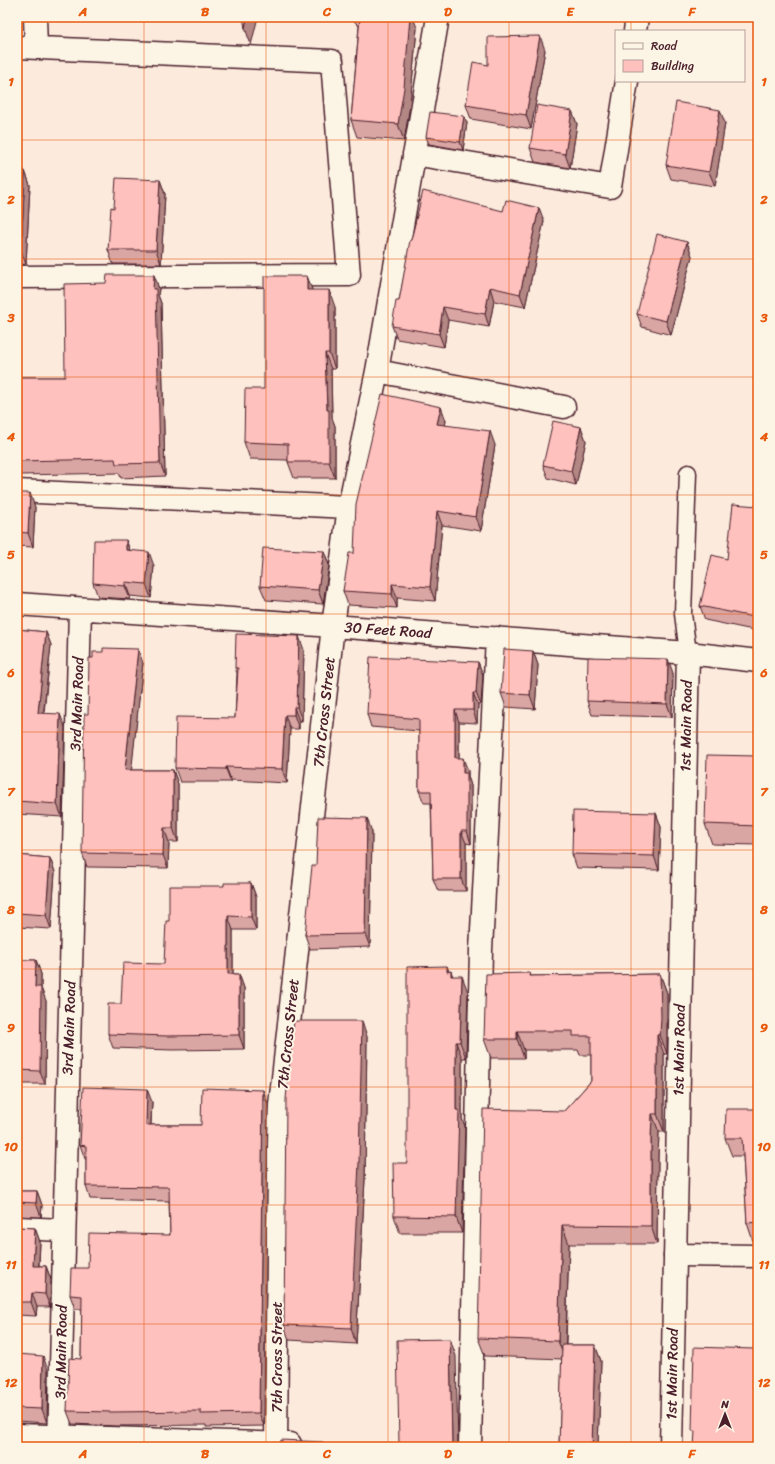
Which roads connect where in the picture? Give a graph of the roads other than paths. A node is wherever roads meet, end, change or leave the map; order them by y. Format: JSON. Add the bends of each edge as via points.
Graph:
{"nodes":[{"id":1,"x":35,"y":17,"type":"edge"},
{"id":2,"x":438,"y":17,"type":"edge"},
{"id":3,"x":637,"y":17,"type":"edge"},
{"id":4,"x":635,"y":30,"type":"edge"},
{"id":5,"x":27,"y":48,"type":"edge"},
{"id":6,"x":627,"y":82,"type":"edge"},
{"id":7,"x":414,"y":154,"type":"junction"},
{"id":8,"x":17,"y":277,"type":"edge"},
{"id":9,"x":377,"y":371,"type":"junction"},
{"id":10,"x":564,"y":407,"type":"dead end"},
{"id":11,"x":688,"y":473,"type":"dead end"},
{"id":12,"x":17,"y":492,"type":"edge"},
{"id":13,"x":349,"y":506,"type":"junction"},
{"id":14,"x":17,"y":604,"type":"edge"},
{"id":15,"x":80,"y":609,"type":"junction"},
{"id":16,"x":333,"y":626,"type":"junction"},
{"id":17,"x":497,"y":638,"type":"junction"},
{"id":18,"x":688,"y":653,"type":"junction"},
{"id":19,"x":758,"y":661,"type":"edge"},
{"id":20,"x":17,"y":1228,"type":"edge"},
{"id":21,"x":63,"y":1230,"type":"junction"},
{"id":22,"x":675,"y":1255,"type":"junction"},
{"id":23,"x":758,"y":1256,"type":"edge"},
{"id":24,"x":17,"y":1435,"type":"edge"},
{"id":25,"x":59,"y":1442,"type":"edge"},
{"id":26,"x":276,"y":1445,"type":"edge"},
{"id":27,"x":308,"y":1445,"type":"edge"},
{"id":28,"x":470,"y":1447,"type":"edge"},
{"id":29,"x":671,"y":1447,"type":"edge"}],
"edges":[{"from":1,"to":5,"type":"street"},
{"from":2,"to":7,"type":"street","name":"7th Cross Street"},
{"from":3,"to":4,"type":"street"},
{"from":5,"to":8,"type":"street","via":[[332,61],[349,275]]},
{"from":6,"to":7,"type":"street","via":[[610,187]]},
{"from":7,"to":9,"type":"street","name":"7th Cross Street"},
{"from":9,"to":10,"type":"street"},
{"from":9,"to":13,"type":"street","name":"7th Cross Street"},
{"from":11,"to":18,"type":"lane","via":[[683,614]]},
{"from":12,"to":13,"type":"street"},
{"from":13,"to":16,"type":"street","name":"7th Cross Street"},
{"from":14,"to":15,"type":"street","name":"30 Feet Road"},
{"from":15,"to":16,"type":"street","name":"30 Feet Road"},
{"from":15,"to":21,"type":"street","name":"3rd Main Road"},
{"from":16,"to":17,"type":"street","name":"30 Feet Road"},
{"from":16,"to":26,"type":"street","name":"7th Cross Street","via":[[279,1114]]},
{"from":17,"to":18,"type":"street","name":"30 Feet Road"},
{"from":17,"to":28,"type":"street","via":[[481,950]]},
{"from":18,"to":19,"type":"street","name":"30 Feet Road"},
{"from":18,"to":22,"type":"street","name":"1st Main Road"},
{"from":20,"to":21,"type":"street"},
{"from":21,"to":25,"type":"street","name":"3rd Main Road"},
{"from":22,"to":23,"type":"street"},
{"from":22,"to":29,"type":"street","name":"1st Main Road"},
{"from":24,"to":25,"type":"street"},
{"from":25,"to":26,"type":"street"},
{"from":26,"to":27,"type":"street"}]}
